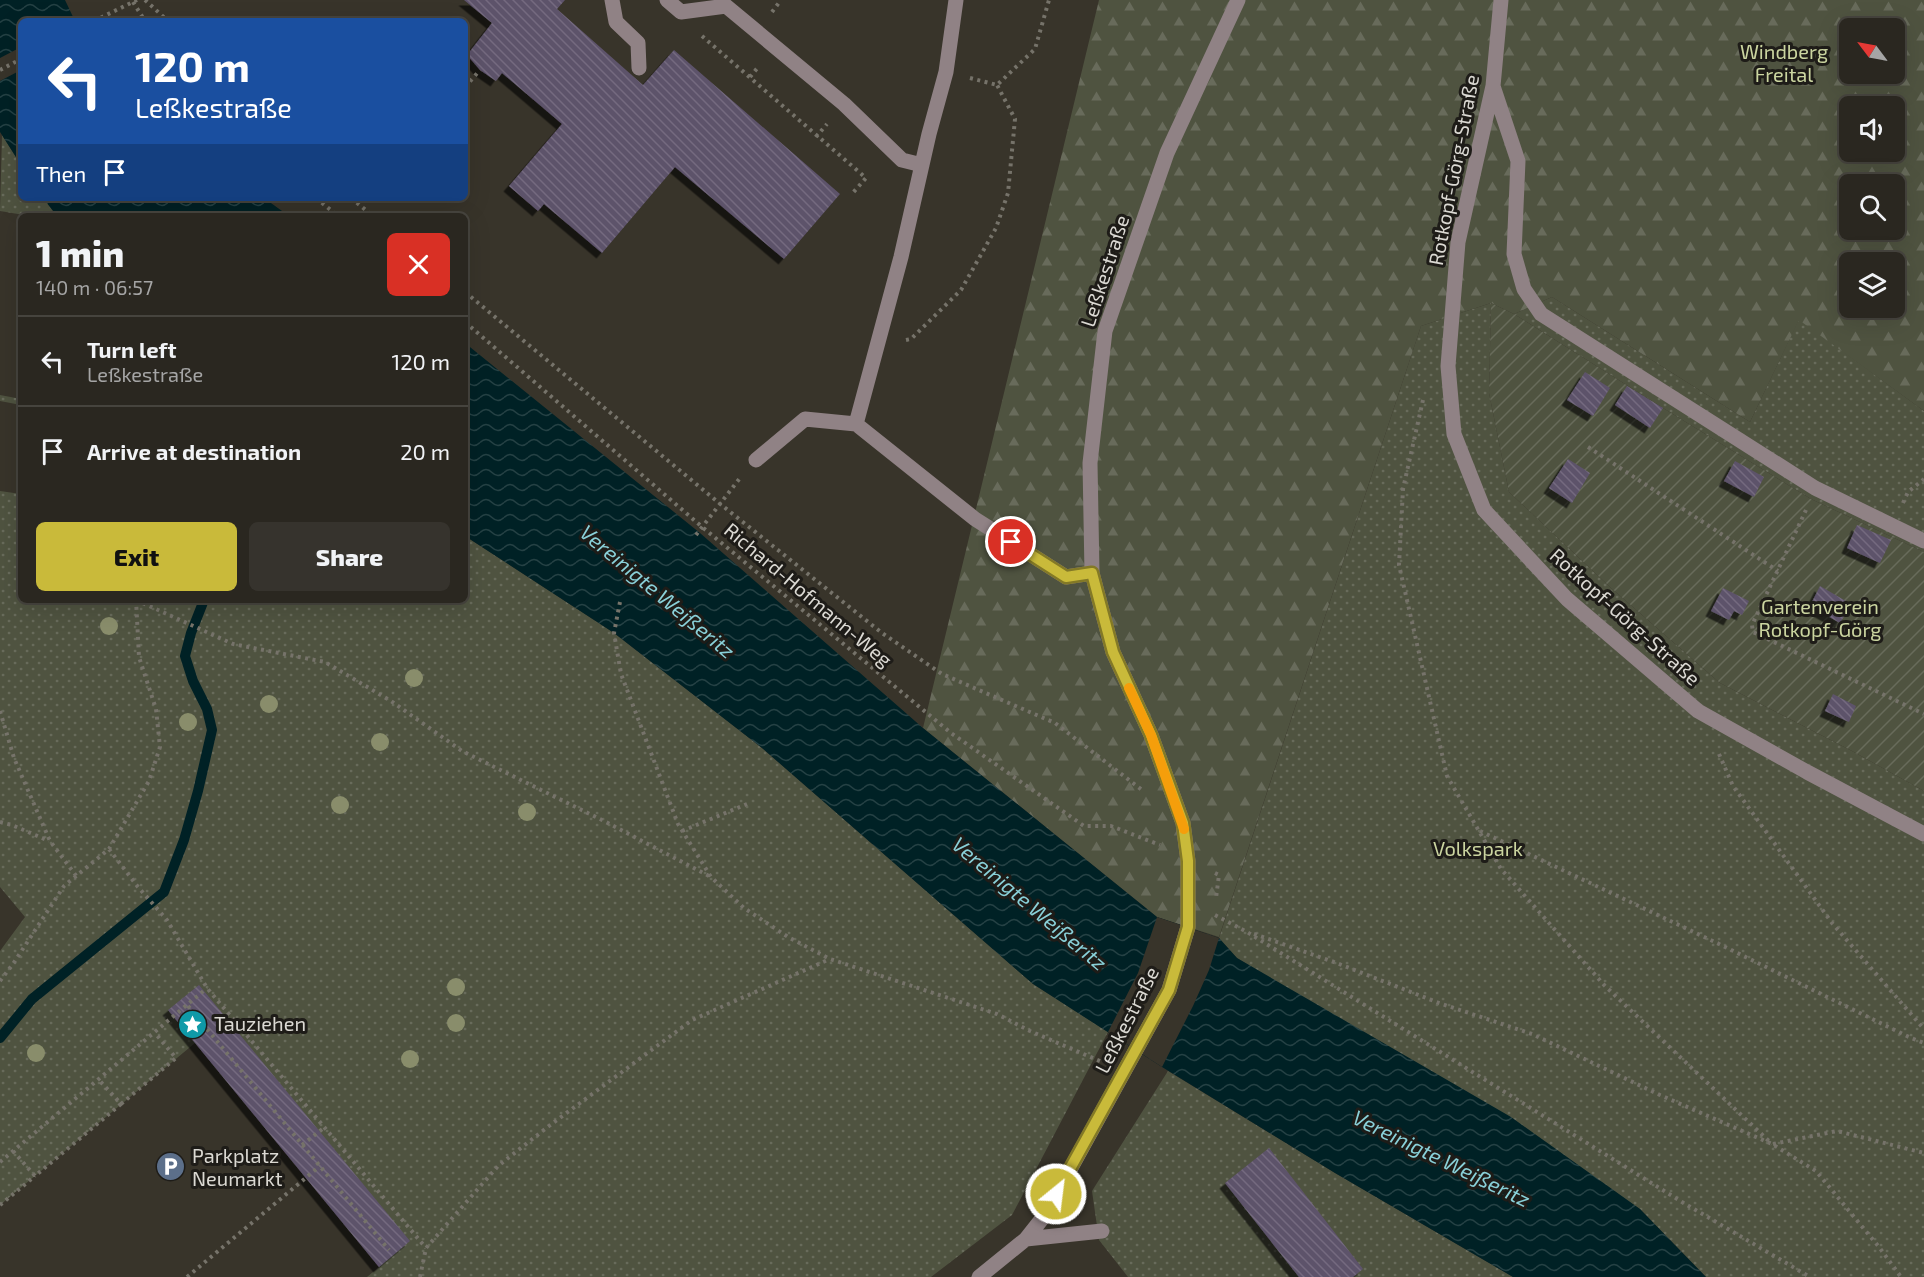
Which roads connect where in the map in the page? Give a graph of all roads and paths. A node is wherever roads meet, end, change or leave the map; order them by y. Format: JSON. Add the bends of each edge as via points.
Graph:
{"nodes":[{"id":1,"x":145,"y":0,"type":"edge"},
{"id":2,"x":612,"y":0,"type":"edge"},
{"id":3,"x":667,"y":0,"type":"edge"},
{"id":4,"x":956,"y":0,"type":"edge"},
{"id":5,"x":1049,"y":0,"type":"edge"},
{"id":6,"x":1238,"y":0,"type":"edge"},
{"id":7,"x":1501,"y":0,"type":"edge"},
{"id":8,"x":134,"y":1,"type":"edge"},
{"id":9,"x":725,"y":3,"type":"edge"},
{"id":10,"x":100,"y":18,"type":"edge"},
{"id":11,"x":144,"y":18,"type":"edge"},
{"id":12,"x":165,"y":18,"type":"edge"},
{"id":13,"x":698,"y":33,"type":"dead end"},
{"id":14,"x":18,"y":61,"type":"edge"},
{"id":15,"x":639,"y":68,"type":"dead end"},
{"id":16,"x":0,"y":70,"type":"edge"},
{"id":17,"x":480,"y":70,"type":"dead end"},
{"id":18,"x":946,"y":72,"type":"junction"},
{"id":19,"x":468,"y":84,"type":"edge"},
{"id":20,"x":997,"y":85,"type":"junction"},
{"id":21,"x":1493,"y":86,"type":"junction"},
{"id":22,"x":922,"y":165,"type":"junction"},
{"id":23,"x":851,"y":195,"type":"dead end"},
{"id":24,"x":320,"y":201,"type":"edge"},
{"id":25,"x":355,"y":201,"type":"edge"},
{"id":26,"x":334,"y":213,"type":"edge"},
{"id":27,"x":369,"y":213,"type":"edge"},
{"id":28,"x":468,"y":294,"type":"edge"},
{"id":29,"x":468,"y":325,"type":"edge"},
{"id":30,"x":878,"y":343,"type":"junction"},
{"id":31,"x":1423,"y":397,"type":"dead end"},
{"id":32,"x":856,"y":424,"type":"junction"},
{"id":33,"x":1588,"y":447,"type":"dead end"},
{"id":34,"x":756,"y":460,"type":"joint"},
{"id":35,"x":1924,"y":478,"type":"edge"},
{"id":36,"x":1815,"y":488,"type":"junction"},
{"id":37,"x":719,"y":503,"type":"junction"},
{"id":38,"x":701,"y":526,"type":"junction"},
{"id":39,"x":1893,"y":526,"type":"junction"},
{"id":40,"x":696,"y":535,"type":"dead end"},
{"id":41,"x":1924,"y":541,"type":"edge"},
{"id":42,"x":1778,"y":571,"type":"junction"},
{"id":43,"x":1092,"y":573,"type":"junction"},
{"id":44,"x":620,"y":602,"type":"dead end"},
{"id":45,"x":136,"y":603,"type":"edge"},
{"id":46,"x":143,"y":603,"type":"edge"},
{"id":47,"x":0,"y":711,"type":"edge"},
{"id":48,"x":1924,"y":714,"type":"edge"},
{"id":49,"x":1718,"y":754,"type":"dead end"},
{"id":50,"x":1142,"y":790,"type":"dead end"},
{"id":51,"x":747,"y":804,"type":"dead end"},
{"id":52,"x":0,"y":822,"type":"edge"},
{"id":53,"x":682,"y":831,"type":"junction"},
{"id":54,"x":1479,"y":831,"type":"junction"},
{"id":55,"x":1924,"y":834,"type":"edge"},
{"id":56,"x":50,"y":841,"type":"junction"},
{"id":57,"x":1160,"y":845,"type":"dead end"},
{"id":58,"x":109,"y":849,"type":"junction"},
{"id":59,"x":77,"y":877,"type":"junction"},
{"id":60,"x":711,"y":877,"type":"junction"},
{"id":61,"x":1215,"y":916,"type":"dead end"},
{"id":62,"x":1247,"y":932,"type":"junction"},
{"id":63,"x":830,"y":959,"type":"junction"},
{"id":64,"x":0,"y":981,"type":"edge"},
{"id":65,"x":207,"y":988,"type":"junction"},
{"id":66,"x":188,"y":1006,"type":"junction"},
{"id":67,"x":1924,"y":1029,"type":"edge"},
{"id":68,"x":155,"y":1033,"type":"junction"},
{"id":69,"x":1924,"y":1043,"type":"edge"},
{"id":70,"x":1124,"y":1073,"type":"junction"},
{"id":71,"x":99,"y":1080,"type":"junction"},
{"id":72,"x":121,"y":1104,"type":"junction"},
{"id":73,"x":325,"y":1127,"type":"junction"},
{"id":74,"x":1772,"y":1144,"type":"junction"},
{"id":75,"x":302,"y":1145,"type":"junction"},
{"id":76,"x":13,"y":1151,"type":"junction"},
{"id":77,"x":1924,"y":1153,"type":"edge"},
{"id":78,"x":0,"y":1162,"type":"edge"},
{"id":79,"x":320,"y":1166,"type":"junction"},
{"id":80,"x":35,"y":1176,"type":"junction"},
{"id":81,"x":0,"y":1205,"type":"edge"},
{"id":82,"x":1102,"y":1231,"type":"dead end"},
{"id":83,"x":1026,"y":1239,"type":"junction"},
{"id":84,"x":426,"y":1248,"type":"junction"},
{"id":85,"x":389,"y":1250,"type":"dead end"},
{"id":86,"x":187,"y":1277,"type":"edge"},
{"id":87,"x":420,"y":1277,"type":"edge"},
{"id":88,"x":979,"y":1277,"type":"edge"},
{"id":89,"x":1810,"y":1277,"type":"edge"},
{"id":90,"x":1901,"y":1277,"type":"edge"}],
"edges":[{"from":1,"to":12,"type":"path"},
{"from":2,"to":15,"type":"street","via":[[616,22],[638,43]]},
{"from":3,"to":9,"type":"street","via":[[681,12]]},
{"from":4,"to":18,"type":"street"},
{"from":5,"to":20,"type":"path","via":[[1035,49]]},
{"from":6,"to":43,"type":"street","name":"Leßkestraße","via":[[1167,153],[1105,331],[1090,463]]},
{"from":7,"to":21,"type":"street","name":"Rotkopf-Görg-Straße"},
{"from":8,"to":10,"type":"path"},
{"from":8,"to":11,"type":"path"},
{"from":9,"to":22,"type":"street","via":[[902,159]]},
{"from":13,"to":23,"type":"path","via":[[866,178]]},
{"from":14,"to":16,"type":"path"},
{"from":17,"to":19,"type":"path"},
{"from":18,"to":20,"type":"path"},
{"from":18,"to":22,"type":"street"},
{"from":20,"to":30,"type":"path","via":[[1015,118],[1008,194],[996,228],[961,290],[911,339]]},
{"from":21,"to":36,"type":"street","via":[[1518,161],[1514,254],[1524,289],[1541,315]]},
{"from":21,"to":55,"type":"street","name":"Rotkopf-Görg-Straße","via":[[1458,243],[1448,366],[1454,434],[1484,510],[1567,599],[1698,711]]},
{"from":22,"to":30,"type":"street"},
{"from":24,"to":26,"type":"path"},
{"from":25,"to":27,"type":"path"},
{"from":28,"to":37,"type":"path"},
{"from":29,"to":38,"type":"path","name":"Richard-Hofmann-Weg"},
{"from":30,"to":32,"type":"street"},
{"from":31,"to":54,"type":"path","via":[[1403,489],[1399,565],[1447,776]]},
{"from":32,"to":34,"type":"street","via":[[805,419]]},
{"from":32,"to":43,"type":"street","via":[[975,519],[1066,577]]},
{"from":33,"to":42,"type":"path"},
{"from":34,"to":37,"type":"path"},
{"from":35,"to":39,"type":"path","via":[[1908,492]]},
{"from":36,"to":39,"type":"street"},
{"from":36,"to":42,"type":"path"},
{"from":37,"to":38,"type":"path"},
{"from":37,"to":50,"type":"path","via":[[882,633],[942,674],[1055,723]]},
{"from":38,"to":40,"type":"path"},
{"from":38,"to":57,"type":"path","name":"Richard-Hofmann-Weg","via":[[951,733],[1045,800],[1084,826],[1111,826]]},
{"from":39,"to":41,"type":"street"},
{"from":42,"to":48,"type":"path","via":[[1752,625],[1753,632]]},
{"from":43,"to":70,"type":"street","name":"Leßkestraße","via":[[1113,652],[1151,735],[1183,823],[1188,861],[1188,927],[1169,990]]},
{"from":44,"to":53,"type":"path","via":[[614,633],[621,674]]},
{"from":45,"to":58,"type":"path","via":[[139,657],[156,708],[160,747],[149,781]]},
{"from":46,"to":60,"type":"path","via":[[233,644],[325,662],[391,701],[462,751]]},
{"from":47,"to":56,"type":"path","via":[[14,758]]},
{"from":49,"to":67,"type":"path","via":[[1733,786],[1832,923]]},
{"from":51,"to":53,"type":"path"},
{"from":52,"to":56,"type":"path"},
{"from":53,"to":60,"type":"path"},
{"from":54,"to":69,"type":"path"},
{"from":54,"to":74,"type":"path","via":[[1501,869],[1605,986]]},
{"from":56,"to":59,"type":"path"},
{"from":58,"to":59,"type":"path"},
{"from":58,"to":65,"type":"path","via":[[166,920]]},
{"from":59,"to":64,"type":"path","via":[[64,886]]},
{"from":60,"to":63,"type":"path","via":[[770,926]]},
{"from":61,"to":62,"type":"path"},
{"from":62,"to":74,"type":"path","via":[[1439,1004],[1532,1034]]},
{"from":62,"to":89,"type":"path"},
{"from":63,"to":70,"type":"path","via":[[997,1014]]},
{"from":63,"to":84,"type":"path","via":[[692,1020],[498,1166]]},
{"from":65,"to":66,"type":"path"},
{"from":65,"to":73,"type":"path"},
{"from":66,"to":68,"type":"path"},
{"from":66,"to":75,"type":"path"},
{"from":68,"to":71,"type":"path"},
{"from":68,"to":72,"type":"path","via":[[176,1058]]},
{"from":70,"to":83,"type":"street","name":"Leßkestraße","via":[[1045,1215]]},
{"from":71,"to":72,"type":"path"},
{"from":71,"to":76,"type":"path"},
{"from":72,"to":80,"type":"path"},
{"from":73,"to":75,"type":"path"},
{"from":73,"to":84,"type":"path"},
{"from":74,"to":77,"type":"path","via":[[1837,1131]]},
{"from":74,"to":90,"type":"path","via":[[1816,1171]]},
{"from":75,"to":79,"type":"path"},
{"from":76,"to":78,"type":"path"},
{"from":76,"to":80,"type":"path"},
{"from":79,"to":85,"type":"path"},
{"from":79,"to":86,"type":"path"},
{"from":80,"to":81,"type":"path"},
{"from":82,"to":83,"type":"street"},
{"from":83,"to":88,"type":"street","name":"Leßkestraße"},
{"from":84,"to":87,"type":"path"}]}
